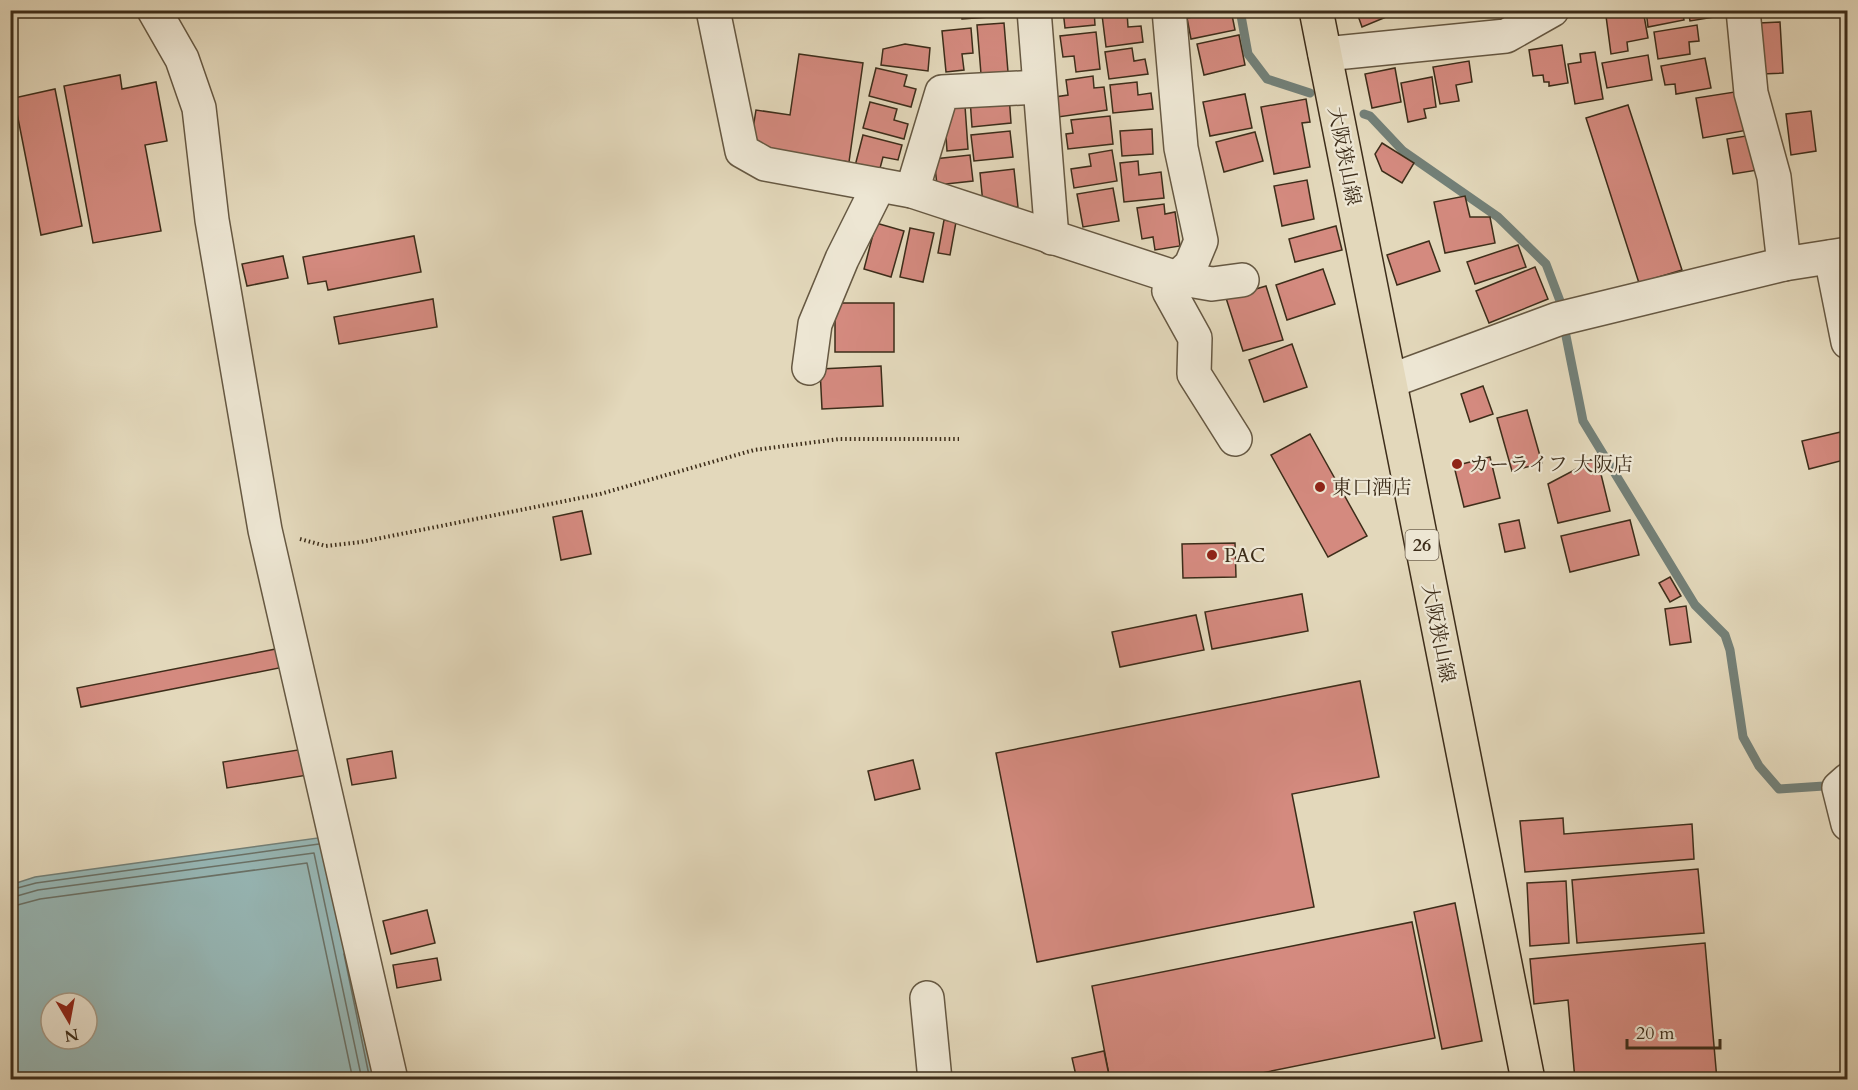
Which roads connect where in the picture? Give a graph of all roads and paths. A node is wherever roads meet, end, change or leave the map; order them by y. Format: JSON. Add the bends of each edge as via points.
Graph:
{"nodes":[{"id":1,"x":154,"y":10,"type":"edge"},
{"id":2,"x":713,"y":10,"type":"edge"},
{"id":3,"x":1034,"y":10,"type":"edge"},
{"id":4,"x":1169,"y":10,"type":"edge"},
{"id":5,"x":1316,"y":10,"type":"edge"},
{"id":6,"x":1552,"y":10,"type":"edge"},
{"id":7,"x":1743,"y":10,"type":"edge"},
{"id":8,"x":1325,"y":54,"type":"junction"},
{"id":9,"x":1039,"y":87,"type":"junction"},
{"id":10,"x":879,"y":185,"type":"junction"},
{"id":11,"x":912,"y":191,"type":"junction"},
{"id":12,"x":1052,"y":238,"type":"junction"},
{"id":13,"x":1839,"y":256,"type":"edge"},
{"id":14,"x":1784,"y":264,"type":"junction"},
{"id":15,"x":1177,"y":278,"type":"junction"},
{"id":16,"x":1242,"y":280,"type":"dead end"},
{"id":17,"x":1848,"y":342,"type":"edge"},
{"id":18,"x":809,"y":368,"type":"dead end"},
{"id":19,"x":1390,"y":381,"type":"junction"},
{"id":20,"x":1235,"y":439,"type":"dead end"},
{"id":21,"x":959,"y":440,"type":"dead end"},
{"id":22,"x":266,"y":530,"type":"junction"},
{"id":23,"x":1848,"y":780,"type":"edge"},
{"id":24,"x":1848,"y":824,"type":"edge"},
{"id":25,"x":927,"y":998,"type":"dead end"},
{"id":26,"x":391,"y":1080,"type":"edge"},
{"id":27,"x":935,"y":1080,"type":"edge"},
{"id":28,"x":1528,"y":1080,"type":"edge"}],
"edges":[{"from":1,"to":22,"type":"street","via":[[182,59],[199,108],[212,220]]},
{"from":2,"to":10,"type":"street","via":[[742,151],[765,164]]},
{"from":3,"to":9,"type":"street"},
{"from":4,"to":15,"type":"street","via":[[1181,148],[1201,241],[1191,265]]},
{"from":5,"to":8,"type":"main road","name":"大阪狭山線","number":"26"},
{"from":6,"to":8,"type":"street","via":[[1506,36]]},
{"from":7,"to":14,"type":"street","via":[[1751,93],[1774,177]]},
{"from":8,"to":19,"type":"main road","name":"大阪狭山線","number":"26"},
{"from":9,"to":11,"type":"street","via":[[942,92]]},
{"from":9,"to":12,"type":"street"},
{"from":10,"to":11,"type":"street"},
{"from":10,"to":18,"type":"street","via":[[815,324]]},
{"from":11,"to":12,"type":"street"},
{"from":12,"to":15,"type":"street"},
{"from":13,"to":14,"type":"street"},
{"from":13,"to":17,"type":"street"},
{"from":14,"to":19,"type":"street","via":[[1558,319]]},
{"from":15,"to":16,"type":"street","via":[[1212,284]]},
{"from":15,"to":20,"type":"street","via":[[1169,291],[1195,338],[1194,375]]},
{"from":19,"to":28,"type":"main road","name":"大阪狭山線","number":"26"},
{"from":21,"to":22,"type":"path","via":[[839,439],[754,450],[600,494],[361,542],[326,546]]},
{"from":22,"to":26,"type":"street"},
{"from":23,"to":24,"type":"street","via":[[1839,788]]},
{"from":25,"to":27,"type":"street"}]}
